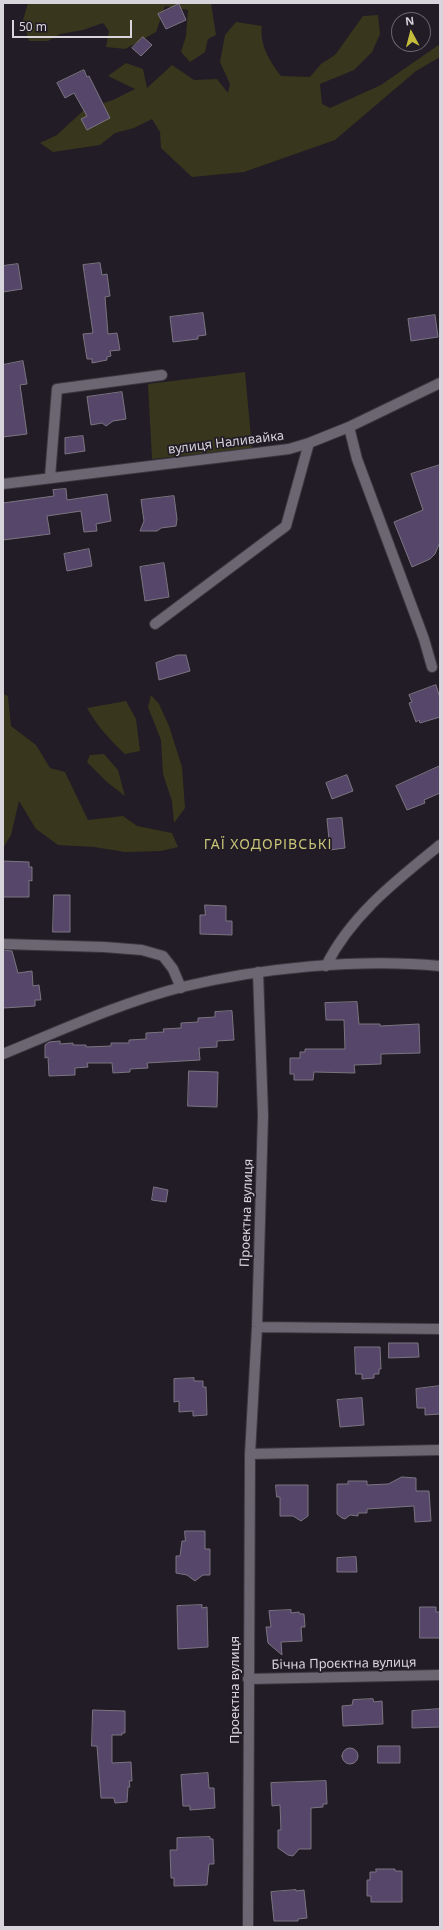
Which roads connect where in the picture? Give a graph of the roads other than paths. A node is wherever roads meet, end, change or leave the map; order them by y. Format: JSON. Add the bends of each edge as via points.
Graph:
{"nodes":[{"id":1,"x":162,"y":375,"type":"dead end"},
{"id":2,"x":440,"y":384,"type":"edge"},
{"id":3,"x":349,"y":427,"type":"junction"},
{"id":4,"x":309,"y":443,"type":"junction"},
{"id":5,"x":50,"y":477,"type":"junction"},
{"id":6,"x":3,"y":484,"type":"edge"},
{"id":7,"x":155,"y":624,"type":"dead end"},
{"id":8,"x":432,"y":667,"type":"dead end"},
{"id":9,"x":440,"y":845,"type":"edge"},
{"id":10,"x":3,"y":944,"type":"edge"},
{"id":11,"x":326,"y":966,"type":"junction"},
{"id":12,"x":440,"y":966,"type":"edge"},
{"id":13,"x":258,"y":972,"type":"junction"},
{"id":14,"x":181,"y":988,"type":"junction"},
{"id":15,"x":3,"y":1054,"type":"edge"},
{"id":16,"x":257,"y":1327,"type":"junction"},
{"id":17,"x":440,"y":1329,"type":"edge"},
{"id":18,"x":440,"y":1450,"type":"edge"},
{"id":19,"x":250,"y":1454,"type":"junction"},
{"id":20,"x":440,"y":1675,"type":"edge"},
{"id":21,"x":248,"y":1679,"type":"junction"},
{"id":22,"x":248,"y":1927,"type":"edge"}],
"edges":[{"from":1,"to":5,"type":"street","via":[[57,389]]},
{"from":2,"to":3,"type":"street","name":"вулиця Наливайка"},
{"from":3,"to":4,"type":"street","name":"вулиця Наливайка"},
{"from":3,"to":8,"type":"street","via":[[356,459],[424,639]]},
{"from":4,"to":5,"type":"street","name":"вулиця Наливайка","via":[[288,449]]},
{"from":4,"to":7,"type":"street","via":[[286,526]]},
{"from":5,"to":6,"type":"street","name":"вулиця Наливайка"},
{"from":9,"to":11,"type":"street","via":[[395,881],[362,914],[335,949]]},
{"from":10,"to":14,"type":"street","via":[[104,946],[142,950],[163,956],[173,969]]},
{"from":11,"to":12,"type":"street"},
{"from":11,"to":13,"type":"street"},
{"from":13,"to":14,"type":"street"},
{"from":13,"to":16,"type":"street","name":"Проектна вулиця","via":[[263,1116]]},
{"from":14,"to":15,"type":"street","via":[[124,1005]]},
{"from":16,"to":17,"type":"street"},
{"from":16,"to":19,"type":"street","name":"Проектна вулиця"},
{"from":18,"to":19,"type":"street"},
{"from":19,"to":21,"type":"street","name":"Проектна вулиця"},
{"from":20,"to":21,"type":"street","name":"Бічна Проєктна вулиця"},
{"from":21,"to":22,"type":"street","name":"Проектна вулиця"}]}
